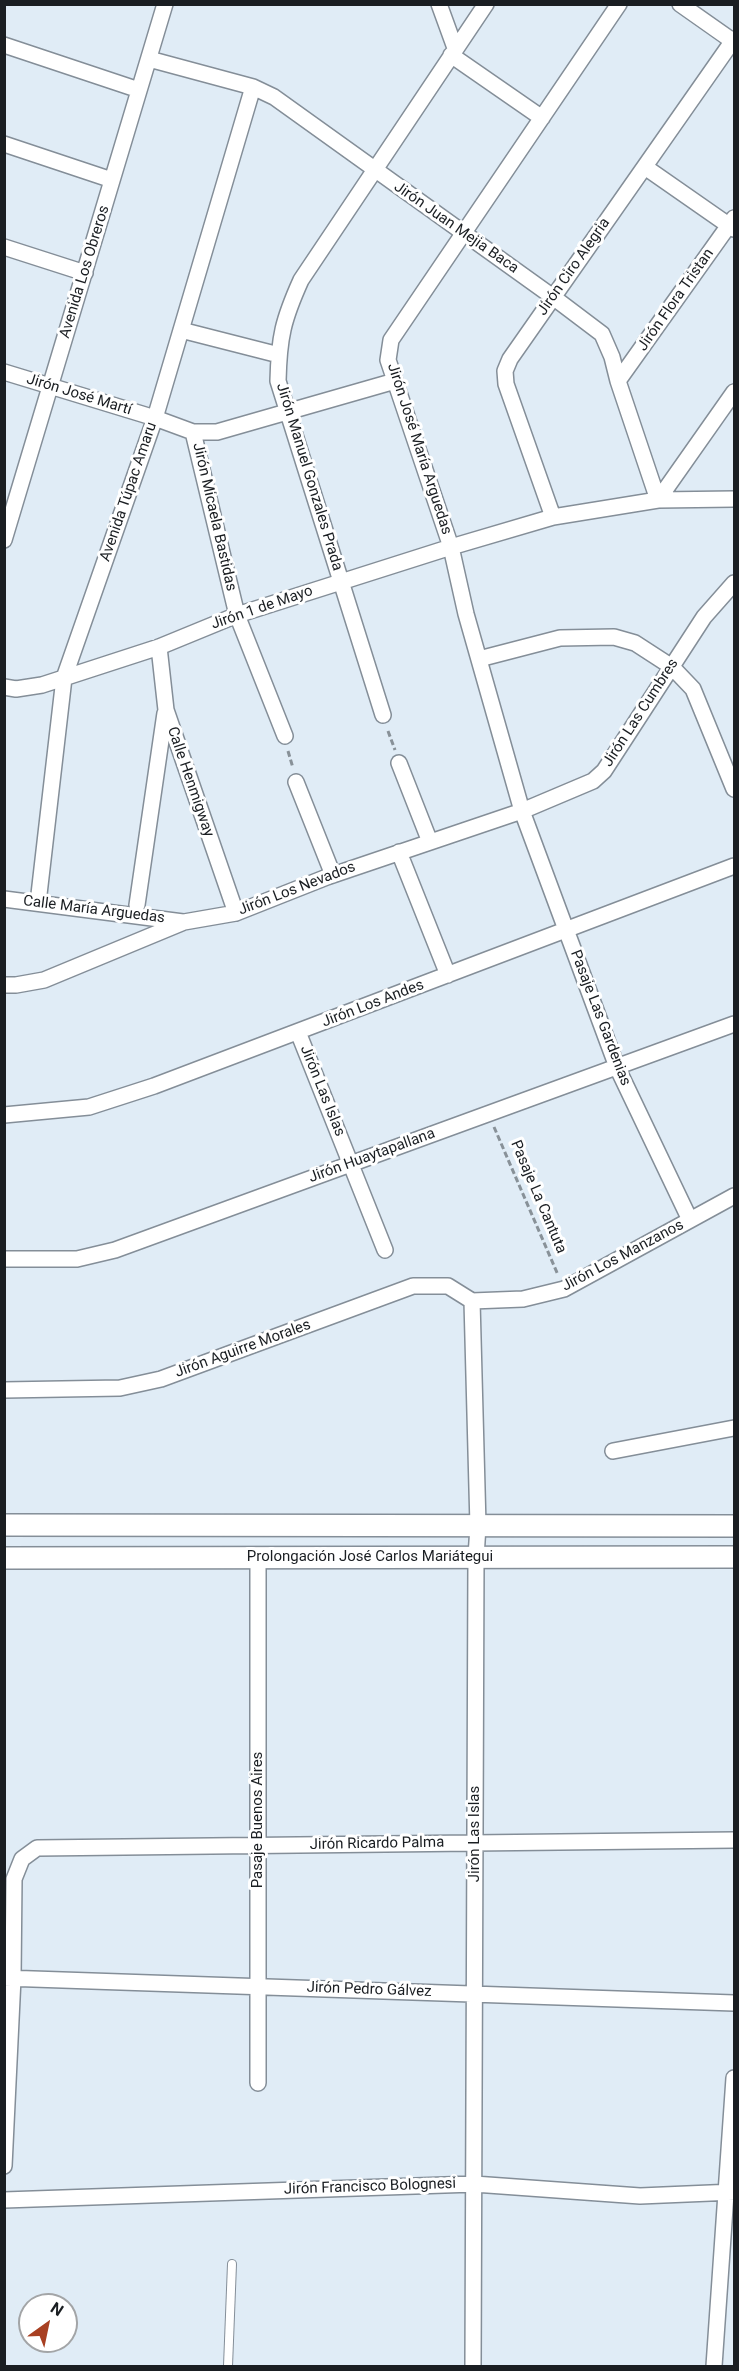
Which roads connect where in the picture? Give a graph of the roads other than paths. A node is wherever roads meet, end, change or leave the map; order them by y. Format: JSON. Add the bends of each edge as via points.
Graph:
{"nodes":[{"id":1,"x":165,"y":4,"type":"edge"},
{"id":2,"x":439,"y":4,"type":"edge"},
{"id":3,"x":486,"y":4,"type":"edge"},
{"id":4,"x":620,"y":4,"type":"edge"},
{"id":5,"x":680,"y":4,"type":"edge"},
{"id":6,"x":734,"y":40,"type":"edge"},
{"id":7,"x":4,"y":45,"type":"edge"},
{"id":8,"x":453,"y":52,"type":"junction"},
{"id":9,"x":148,"y":59,"type":"junction"},
{"id":10,"x":254,"y":87,"type":"junction"},
{"id":11,"x":139,"y":90,"type":"junction"},
{"id":12,"x":542,"y":118,"type":"junction"},
{"id":13,"x":4,"y":144,"type":"edge"},
{"id":14,"x":645,"y":167,"type":"junction"},
{"id":15,"x":374,"y":171,"type":"junction"},
{"id":16,"x":112,"y":180,"type":"junction"},
{"id":17,"x":733,"y":224,"type":"edge"},
{"id":18,"x":464,"y":234,"type":"junction"},
{"id":19,"x":4,"y":247,"type":"edge"},
{"id":20,"x":85,"y":273,"type":"junction"},
{"id":21,"x":553,"y":297,"type":"junction"},
{"id":22,"x":181,"y":330,"type":"junction"},
{"id":23,"x":279,"y":355,"type":"junction"},
{"id":24,"x":4,"y":372,"type":"edge"},
{"id":25,"x":395,"y":381,"type":"junction"},
{"id":26,"x":618,"y":381,"type":"junction"},
{"id":27,"x":51,"y":386,"type":"junction"},
{"id":28,"x":735,"y":392,"type":"edge"},
{"id":29,"x":289,"y":412,"type":"junction"},
{"id":30,"x":155,"y":418,"type":"junction"},
{"id":31,"x":193,"y":432,"type":"junction"},
{"id":32,"x":735,"y":499,"type":"edge"},
{"id":33,"x":658,"y":500,"type":"junction"},
{"id":34,"x":553,"y":517,"type":"junction"},
{"id":35,"x":4,"y":540,"type":"edge"},
{"id":36,"x":451,"y":547,"type":"junction"},
{"id":37,"x":340,"y":582,"type":"junction"},
{"id":38,"x":735,"y":583,"type":"edge"},
{"id":39,"x":237,"y":615,"type":"junction"},
{"id":40,"x":159,"y":647,"type":"junction"},
{"id":41,"x":479,"y":659,"type":"junction"},
{"id":42,"x":672,"y":667,"type":"junction"},
{"id":43,"x":64,"y":678,"type":"junction"},
{"id":44,"x":4,"y":687,"type":"edge"},
{"id":45,"x":166,"y":710,"type":"junction"},
{"id":46,"x":383,"y":715,"type":"road end"},
{"id":47,"x":285,"y":736,"type":"road end"},
{"id":48,"x":399,"y":763,"type":"road end"},
{"id":49,"x":296,"y":782,"type":"road end"},
{"id":50,"x":735,"y":789,"type":"edge"},
{"id":51,"x":522,"y":811,"type":"junction"},
{"id":52,"x":430,"y":842,"type":"junction"},
{"id":53,"x":399,"y":852,"type":"junction"},
{"id":54,"x":735,"y":866,"type":"edge"},
{"id":55,"x":333,"y":875,"type":"junction"},
{"id":56,"x":4,"y":899,"type":"edge"},
{"id":57,"x":38,"y":903,"type":"junction"},
{"id":58,"x":137,"y":905,"type":"dead end"},
{"id":59,"x":236,"y":913,"type":"junction"},
{"id":60,"x":184,"y":922,"type":"junction"},
{"id":61,"x":566,"y":931,"type":"junction"},
{"id":62,"x":448,"y":975,"type":"junction"},
{"id":63,"x":4,"y":985,"type":"edge"},
{"id":64,"x":735,"y":1024,"type":"edge"},
{"id":65,"x":298,"y":1032,"type":"junction"},
{"id":66,"x":617,"y":1067,"type":"junction"},
{"id":67,"x":4,"y":1115,"type":"edge"},
{"id":68,"x":352,"y":1164,"type":"junction"},
{"id":69,"x":735,"y":1196,"type":"edge"},
{"id":70,"x":690,"y":1220,"type":"junction"},
{"id":71,"x":385,"y":1250,"type":"dead end"},
{"id":72,"x":4,"y":1259,"type":"edge"},
{"id":73,"x":471,"y":1301,"type":"junction"},
{"id":74,"x":4,"y":1390,"type":"edge"},
{"id":75,"x":735,"y":1428,"type":"edge"},
{"id":76,"x":613,"y":1451,"type":"dead end"},
{"id":77,"x":4,"y":1525,"type":"edge"},
{"id":78,"x":478,"y":1526,"type":"junction"},
{"id":79,"x":735,"y":1526,"type":"edge"},
{"id":80,"x":258,"y":1557,"type":"junction"},
{"id":81,"x":476,"y":1557,"type":"junction"},
{"id":82,"x":735,"y":1557,"type":"edge"},
{"id":83,"x":4,"y":1558,"type":"edge"},
{"id":84,"x":735,"y":1840,"type":"edge"},
{"id":85,"x":475,"y":1843,"type":"junction"},
{"id":86,"x":258,"y":1846,"type":"junction"},
{"id":87,"x":9,"y":1978,"type":"edge"},
{"id":88,"x":258,"y":1987,"type":"junction"},
{"id":89,"x":474,"y":1994,"type":"junction"},
{"id":90,"x":735,"y":2003,"type":"edge"},
{"id":91,"x":735,"y":2078,"type":"edge"},
{"id":92,"x":258,"y":2084,"type":"dead end"},
{"id":93,"x":4,"y":2166,"type":"edge"},
{"id":94,"x":474,"y":2184,"type":"junction"},
{"id":95,"x":731,"y":2192,"type":"edge"},
{"id":96,"x":4,"y":2200,"type":"edge"},
{"id":97,"x":232,"y":2264,"type":"dead end"},
{"id":98,"x":228,"y":2367,"type":"edge"},
{"id":99,"x":473,"y":2367,"type":"edge"},
{"id":100,"x":714,"y":2367,"type":"edge"}],
"edges":[{"from":1,"to":9,"type":"street","name":"Avenida Los Obreros"},
{"from":2,"to":8,"type":"street"},
{"from":3,"to":8,"type":"street","name":"Jirón Manuel Gonzales Prada"},
{"from":4,"to":12,"type":"street","name":"Jirón José María Arguedas"},
{"from":5,"to":6,"type":"street"},
{"from":6,"to":14,"type":"street","name":"Jirón Ciro Alegria"},
{"from":7,"to":11,"type":"street"},
{"from":8,"to":12,"type":"street"},
{"from":8,"to":15,"type":"street","name":"Jirón Manuel Gonzales Prada"},
{"from":9,"to":10,"type":"street","name":"Jirón Juan Mejia Baca"},
{"from":9,"to":11,"type":"street","name":"Avenida Los Obreros"},
{"from":10,"to":15,"type":"street","name":"Jirón Juan Mejia Baca","via":[[274,97]]},
{"from":10,"to":22,"type":"street","name":"Avenida Túpac Amaru"},
{"from":11,"to":16,"type":"street","name":"Avenida Los Obreros"},
{"from":12,"to":18,"type":"street","name":"Jirón José María Arguedas"},
{"from":13,"to":16,"type":"street"},
{"from":14,"to":17,"type":"street"},
{"from":14,"to":21,"type":"street","name":"Jirón Ciro Alegria"},
{"from":15,"to":18,"type":"street","name":"Jirón Juan Mejia Baca"},
{"from":15,"to":23,"type":"street","name":"Jirón Manuel Gonzales Prada","via":[[301,280],[286,313]]},
{"from":16,"to":20,"type":"street","name":"Avenida Los Obreros"},
{"from":17,"to":26,"type":"street","name":"Jirón Flora Tristan"},
{"from":18,"to":21,"type":"street","name":"Jirón Juan Mejia Baca"},
{"from":18,"to":25,"type":"street","name":"Jirón José María Arguedas","via":[[391,340],[388,360]]},
{"from":19,"to":20,"type":"street"},
{"from":20,"to":27,"type":"street","name":"Avenida Los Obreros"},
{"from":21,"to":26,"type":"street","name":"Jirón Juan Mejia Baca","via":[[602,334]]},
{"from":21,"to":34,"type":"street","name":"Jirón Ciro Alegria","via":[[505,371],[506,384]]},
{"from":22,"to":23,"type":"street"},
{"from":22,"to":30,"type":"street","name":"Avenida Túpac Amaru"},
{"from":23,"to":29,"type":"street","name":"Jirón Manuel Gonzales Prada","via":[[278,381]]},
{"from":24,"to":27,"type":"street","name":"Jirón José Martí"},
{"from":25,"to":29,"type":"street","name":"Jirón José Martí"},
{"from":25,"to":36,"type":"street","name":"Jirón José María Arguedas"},
{"from":26,"to":33,"type":"street","name":"Jirón Juan Mejia Baca"},
{"from":27,"to":30,"type":"street","name":"Jirón José Martí"},
{"from":27,"to":35,"type":"street","name":"Avenida Los Obreros"},
{"from":28,"to":33,"type":"street"},
{"from":29,"to":31,"type":"street","name":"Jirón José Martí","via":[[217,432]]},
{"from":29,"to":37,"type":"street","name":"Jirón Manuel Gonzales Prada"},
{"from":30,"to":31,"type":"street","name":"Jirón José Martí"},
{"from":30,"to":43,"type":"street","name":"Avenida Túpac Amaru"},
{"from":31,"to":39,"type":"street","name":"Jirón Micaela Bastidas"},
{"from":32,"to":33,"type":"street","name":"Jirón 1 de Mayo"},
{"from":33,"to":34,"type":"street","name":"Jirón 1 de Mayo"},
{"from":34,"to":36,"type":"street","name":"Jirón 1 de Mayo"},
{"from":36,"to":37,"type":"street","name":"Jirón 1 de Mayo"},
{"from":36,"to":41,"type":"street","name":"Jirón José María Arguedas"},
{"from":37,"to":39,"type":"street","name":"Jirón 1 de Mayo"},
{"from":37,"to":46,"type":"street","name":"Jirón Manuel Gonzales Prada"},
{"from":38,"to":42,"type":"street","name":"Jirón Las Cumbres","via":[[704,617]]},
{"from":39,"to":40,"type":"street","name":"Jirón 1 de Mayo"},
{"from":39,"to":47,"type":"street","name":"Jirón Micaela Bastidas"},
{"from":40,"to":43,"type":"street","name":"Jirón 1 de Mayo"},
{"from":40,"to":45,"type":"street","name":"Calle Henmigway"},
{"from":41,"to":42,"type":"street","via":[[560,638],[614,637],[635,643]]},
{"from":41,"to":51,"type":"street","name":"Jirón José María Arguedas"},
{"from":42,"to":50,"type":"street","via":[[693,689]]},
{"from":42,"to":51,"type":"street","name":"Jirón Las Cumbres","via":[[604,771],[593,781]]},
{"from":43,"to":44,"type":"street","name":"Jirón 1 de Mayo","via":[[16,689]]},
{"from":43,"to":57,"type":"street","name":"Avenida Túpac Amaru"},
{"from":45,"to":58,"type":"street"},
{"from":45,"to":59,"type":"street","name":"Calle Henmigway"},
{"from":48,"to":52,"type":"street"},
{"from":49,"to":55,"type":"street"},
{"from":51,"to":52,"type":"street","name":"Jirón Los Nevados"},
{"from":51,"to":61,"type":"street","name":"Pasaje Las Gardenias"},
{"from":52,"to":53,"type":"street","name":"Jirón Los Nevados"},
{"from":53,"to":55,"type":"street","name":"Jirón Los Nevados"},
{"from":53,"to":62,"type":"street"},
{"from":54,"to":61,"type":"street","name":"Jirón Los Andes"},
{"from":55,"to":59,"type":"street","name":"Jirón Los Nevados"},
{"from":56,"to":57,"type":"street","name":"Calle María Arguedas"},
{"from":57,"to":60,"type":"street","name":"Calle María Arguedas"},
{"from":59,"to":60,"type":"street","name":"Jirón Los Nevados"},
{"from":60,"to":63,"type":"street","name":"Jirón Los Nevados","via":[[44,980]]},
{"from":61,"to":62,"type":"street","name":"Jirón Los Andes"},
{"from":61,"to":66,"type":"street","name":"Pasaje Las Gardenias"},
{"from":62,"to":65,"type":"street","name":"Jirón Los Andes"},
{"from":64,"to":66,"type":"street","name":"Jirón Huaytapallana"},
{"from":65,"to":67,"type":"street","name":"Jirón Los Andes","via":[[89,1107]]},
{"from":65,"to":68,"type":"street","name":"Jirón Las Islas"},
{"from":66,"to":68,"type":"street","name":"Jirón Huaytapallana"},
{"from":66,"to":70,"type":"street","name":"Pasaje Las Gardenias"},
{"from":68,"to":71,"type":"street","name":"Jirón Las Islas"},
{"from":68,"to":72,"type":"street","name":"Jirón Huaytapallana","via":[[115,1250],[77,1259]]},
{"from":69,"to":70,"type":"street","name":"Jirón Los Manzanos"},
{"from":70,"to":73,"type":"street","name":"Jirón Los Manzanos","via":[[564,1289],[524,1299]]},
{"from":73,"to":74,"type":"street","name":"Jirón Aguirre Morales","via":[[448,1286],[413,1286],[161,1379],[120,1388]]},
{"from":73,"to":78,"type":"street","name":"Jirón Las Islas"},
{"from":75,"to":76,"type":"street"},
{"from":77,"to":78,"type":"street","name":"Prolongación José Carlos Mariátegui"},
{"from":78,"to":79,"type":"street","name":"Prolongación José Carlos Mariátegui"},
{"from":78,"to":81,"type":"street","name":"Jirón Las Islas"},
{"from":80,"to":81,"type":"street","name":"Prolongación José Carlos Mariátegui"},
{"from":80,"to":83,"type":"street","name":"Prolongación José Carlos Mariátegui"},
{"from":80,"to":86,"type":"street","name":"Pasaje Buenos Aires"},
{"from":81,"to":82,"type":"street","name":"Prolongación José Carlos Mariátegui"},
{"from":81,"to":85,"type":"street","name":"Jirón Las Islas"},
{"from":84,"to":85,"type":"street","name":"Jirón Ricardo Palma"},
{"from":85,"to":86,"type":"street","name":"Jirón Ricardo Palma"},
{"from":85,"to":89,"type":"street","name":"Jirón Las Islas"},
{"from":86,"to":87,"type":"street","name":"Jirón Ricardo Palma","via":[[37,1848],[22,1859],[14,1879]]},
{"from":86,"to":88,"type":"street","name":"Pasaje Buenos Aires"},
{"from":87,"to":88,"type":"street","name":"Jirón Pedro Gálvez"},
{"from":87,"to":93,"type":"street"},
{"from":88,"to":89,"type":"street","name":"Jirón Pedro Gálvez"},
{"from":88,"to":92,"type":"street","name":"Pasaje Buenos Aires"},
{"from":89,"to":90,"type":"street","name":"Jirón Pedro Gálvez"},
{"from":89,"to":94,"type":"street","name":"Jirón Las Islas"},
{"from":91,"to":95,"type":"street"},
{"from":94,"to":95,"type":"street","name":"Jirón Francisco Bolognesi","via":[[640,2196]]},
{"from":94,"to":96,"type":"street","name":"Jirón Francisco Bolognesi"},
{"from":94,"to":99,"type":"street","name":"Jirón Las Islas"},
{"from":95,"to":100,"type":"street"},
{"from":97,"to":98,"type":"lane"}]}
